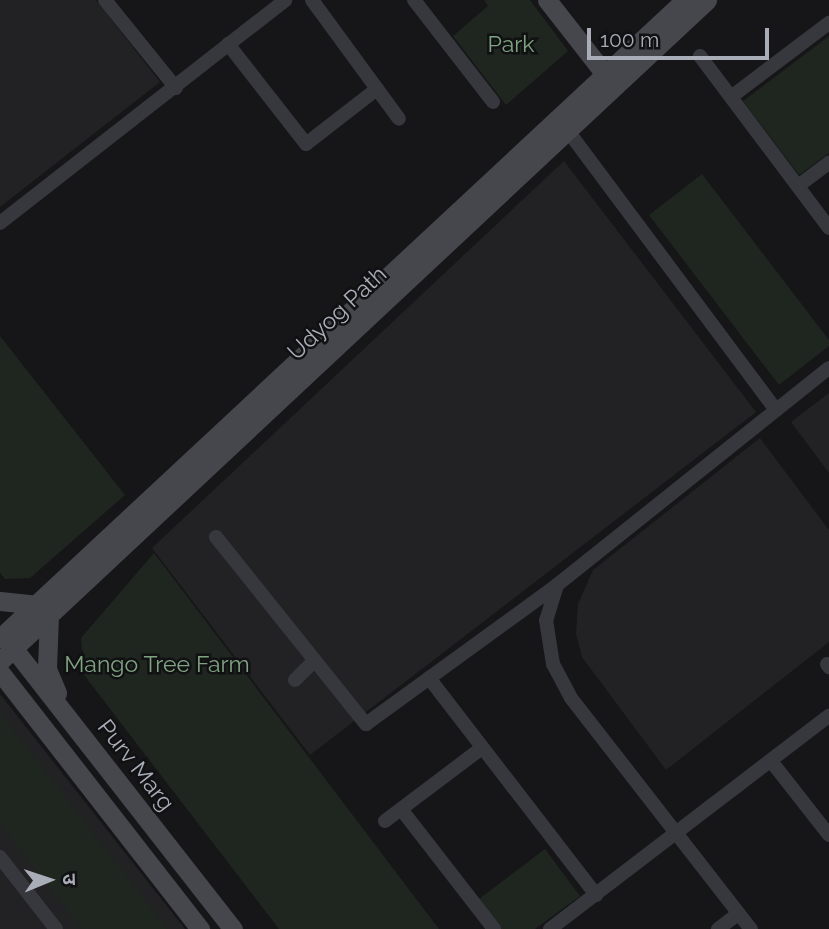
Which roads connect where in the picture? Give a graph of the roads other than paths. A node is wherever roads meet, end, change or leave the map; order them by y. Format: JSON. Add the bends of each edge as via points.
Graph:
{"nodes":[{"id":1,"x":105,"y":0,"type":"edge"},
{"id":2,"x":285,"y":0,"type":"edge"},
{"id":3,"x":312,"y":0,"type":"edge"},
{"id":4,"x":414,"y":0,"type":"edge"},
{"id":5,"x":547,"y":0,"type":"edge"},
{"id":6,"x":685,"y":0,"type":"edge"},
{"id":7,"x":707,"y":0,"type":"edge"},
{"id":8,"x":829,"y":23,"type":"edge"},
{"id":9,"x":228,"y":44,"type":"junction"},
{"id":10,"x":700,"y":56,"type":"dead end"},
{"id":11,"x":610,"y":80,"type":"junction"},
{"id":12,"x":176,"y":88,"type":"junction"},
{"id":13,"x":377,"y":89,"type":"junction"},
{"id":14,"x":731,"y":97,"type":"junction"},
{"id":15,"x":493,"y":102,"type":"dead end"},
{"id":16,"x":399,"y":119,"type":"dead end"},
{"id":17,"x":568,"y":131,"type":"junction"},
{"id":18,"x":829,"y":163,"type":"edge"},
{"id":19,"x":798,"y":186,"type":"junction"},
{"id":20,"x":0,"y":223,"type":"edge"},
{"id":21,"x":829,"y":228,"type":"edge"},
{"id":22,"x":829,"y":368,"type":"edge"},
{"id":23,"x":776,"y":410,"type":"junction"},
{"id":24,"x":216,"y":537,"type":"dead end"},
{"id":25,"x":557,"y":585,"type":"junction"},
{"id":26,"x":0,"y":601,"type":"edge"},
{"id":27,"x":42,"y":610,"type":"junction"},
{"id":28,"x":3,"y":643,"type":"edge"},
{"id":29,"x":315,"y":660,"type":"junction"},
{"id":30,"x":0,"y":672,"type":"edge"},
{"id":31,"x":429,"y":678,"type":"junction"},
{"id":32,"x":295,"y":680,"type":"dead end"},
{"id":33,"x":66,"y":716,"type":"junction"},
{"id":34,"x":829,"y":716,"type":"edge"},
{"id":35,"x":482,"y":748,"type":"junction"},
{"id":36,"x":771,"y":761,"type":"junction"},
{"id":37,"x":401,"y":809,"type":"junction"},
{"id":38,"x":385,"y":821,"type":"dead end"},
{"id":39,"x":678,"y":835,"type":"junction"},
{"id":40,"x":829,"y":835,"type":"edge"},
{"id":41,"x":0,"y":858,"type":"edge"},
{"id":42,"x":5,"y":874,"type":"edge"},
{"id":43,"x":596,"y":895,"type":"junction"},
{"id":44,"x":739,"y":913,"type":"junction"},
{"id":45,"x":56,"y":929,"type":"edge"},
{"id":46,"x":200,"y":929,"type":"edge"},
{"id":47,"x":233,"y":929,"type":"edge"},
{"id":48,"x":494,"y":929,"type":"edge"},
{"id":49,"x":550,"y":929,"type":"edge"},
{"id":50,"x":718,"y":929,"type":"edge"},
{"id":51,"x":751,"y":929,"type":"edge"}],
"edges":[{"from":1,"to":12,"type":"street"},
{"from":2,"to":9,"type":"street"},
{"from":3,"to":13,"type":"street"},
{"from":4,"to":15,"type":"street"},
{"from":5,"to":11,"type":"main road"},
{"from":6,"to":11,"type":"main road","name":"Udyog Path"},
{"from":7,"to":11,"type":"main road","name":"Udyog Path"},
{"from":8,"to":14,"type":"street"},
{"from":9,"to":12,"type":"street"},
{"from":9,"to":13,"type":"street","via":[[306,144]]},
{"from":10,"to":14,"type":"street"},
{"from":11,"to":17,"type":"main road","name":"Udyog Path"},
{"from":11,"to":27,"type":"main road","name":"Udyog Path"},
{"from":12,"to":20,"type":"street"},
{"from":13,"to":16,"type":"street"},
{"from":14,"to":19,"type":"street"},
{"from":17,"to":23,"type":"street"},
{"from":17,"to":27,"type":"main road","name":"Udyog Path"},
{"from":18,"to":19,"type":"street"},
{"from":19,"to":21,"type":"street"},
{"from":22,"to":23,"type":"street"},
{"from":23,"to":25,"type":"street"},
{"from":24,"to":29,"type":"street"},
{"from":25,"to":31,"type":"street"},
{"from":25,"to":39,"type":"street","via":[[546,620],[553,664],[571,698]]},
{"from":26,"to":27,"type":"main road"},
{"from":27,"to":28,"type":"main road","name":"Udyog Path"},
{"from":27,"to":33,"type":"main road","via":[[47,669]]},
{"from":28,"to":33,"type":"main road","name":"Purv Marg"},
{"from":29,"to":31,"type":"street","via":[[366,724]]},
{"from":29,"to":32,"type":"street"},
{"from":30,"to":46,"type":"main road"},
{"from":31,"to":35,"type":"street"},
{"from":33,"to":47,"type":"main road","name":"Purv Marg"},
{"from":34,"to":36,"type":"street"},
{"from":35,"to":37,"type":"street"},
{"from":35,"to":43,"type":"street"},
{"from":36,"to":39,"type":"street"},
{"from":36,"to":40,"type":"street"},
{"from":37,"to":38,"type":"street"},
{"from":37,"to":48,"type":"street"},
{"from":39,"to":43,"type":"street"},
{"from":39,"to":44,"type":"street"},
{"from":41,"to":42,"type":"street"},
{"from":42,"to":45,"type":"street"},
{"from":43,"to":49,"type":"street"},
{"from":44,"to":50,"type":"street"},
{"from":44,"to":51,"type":"street"}]}
